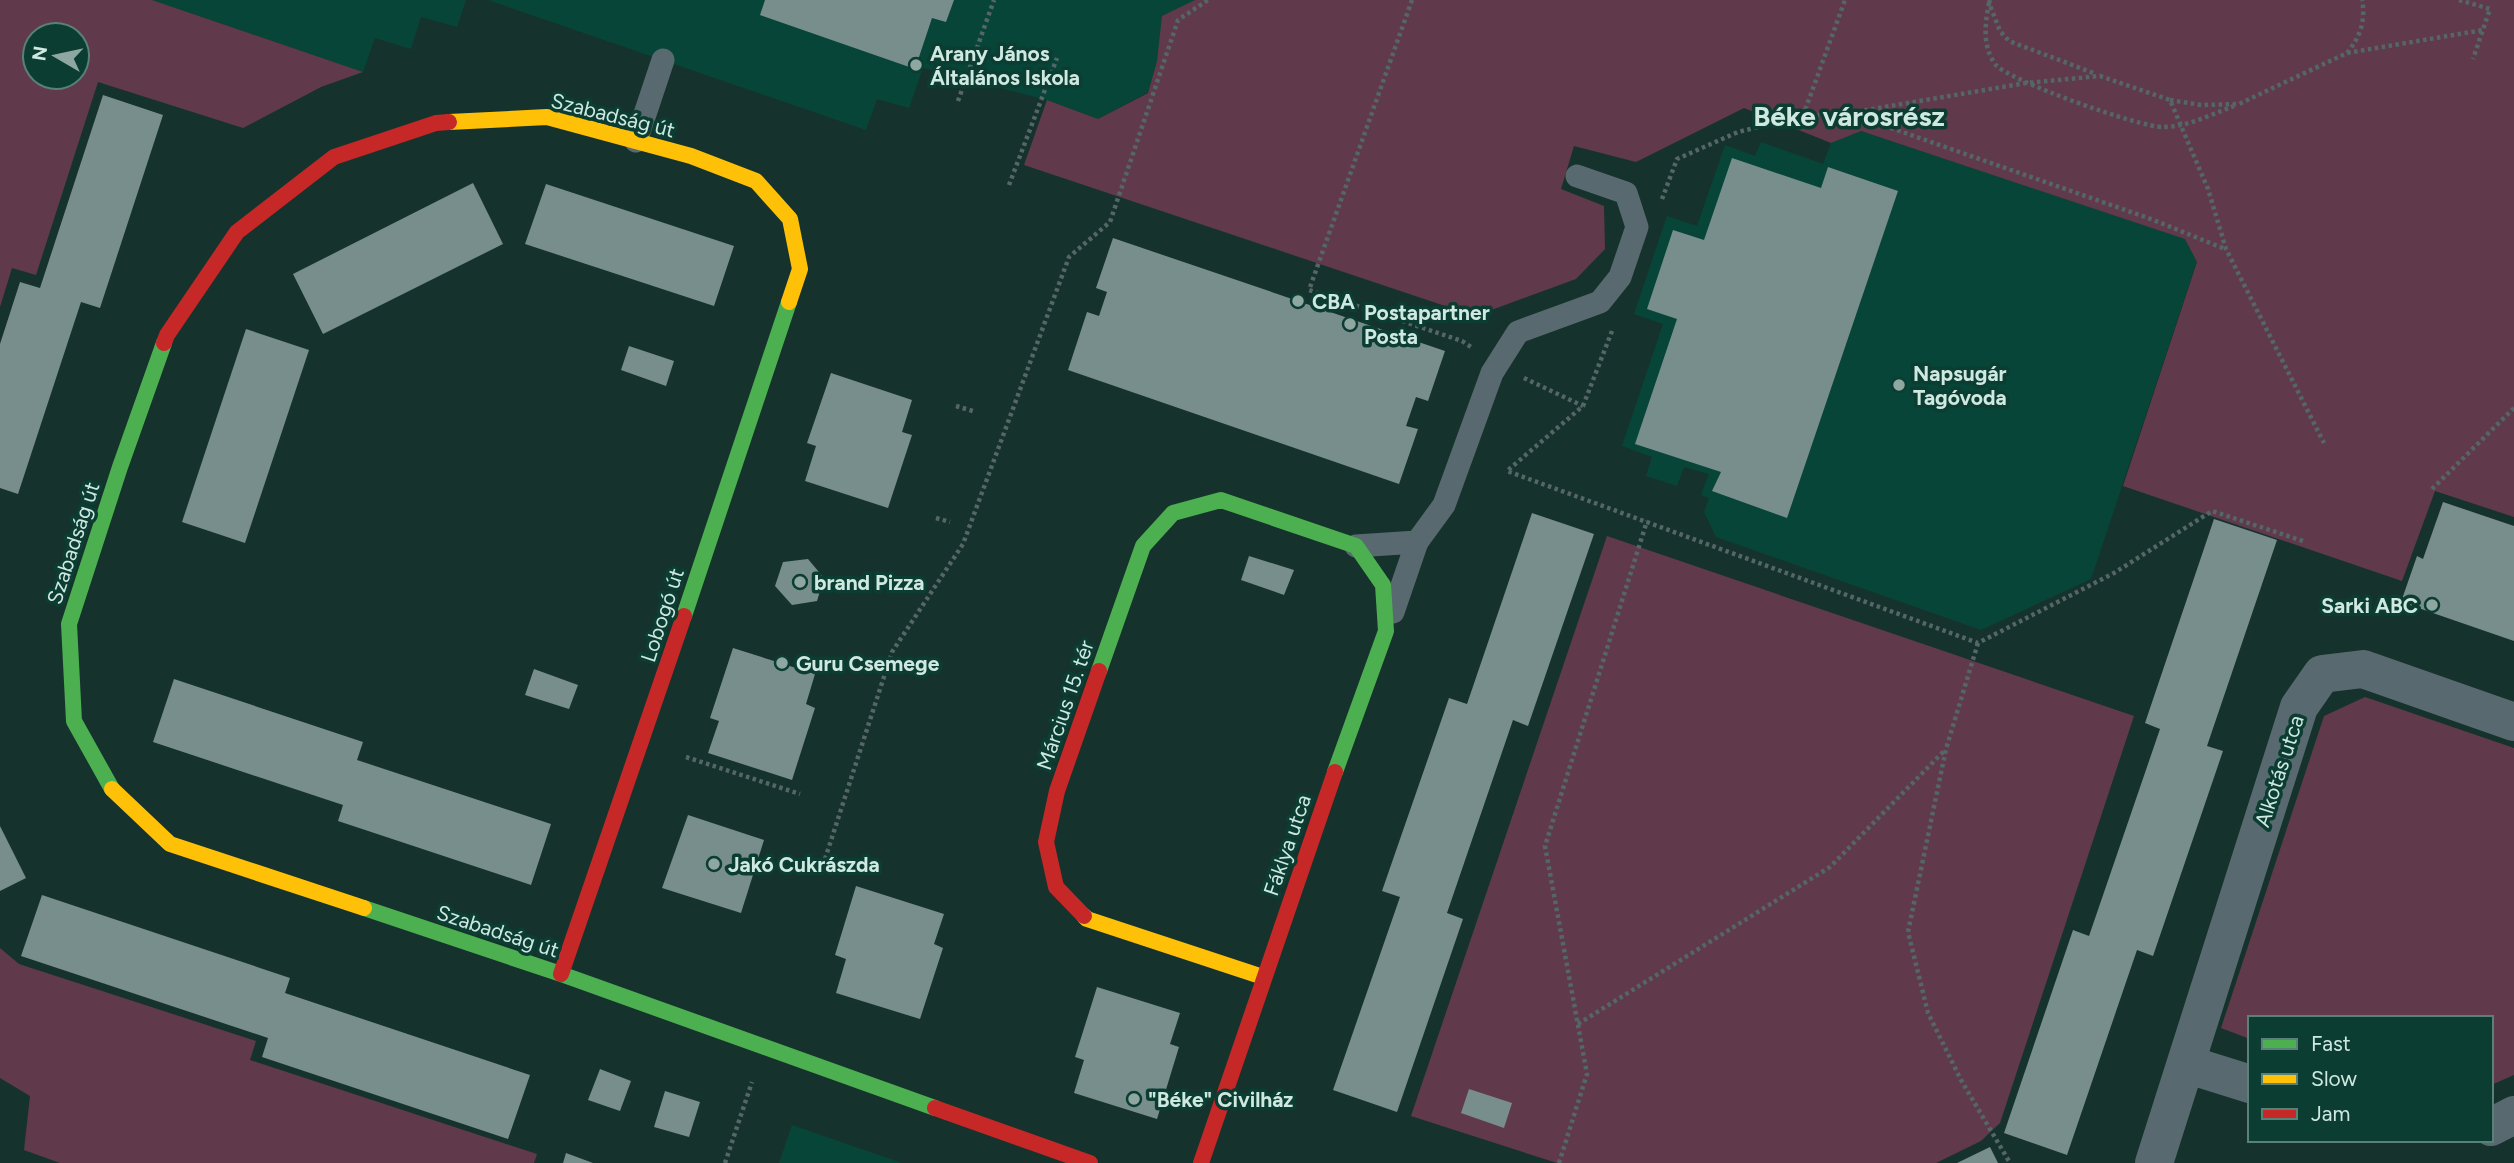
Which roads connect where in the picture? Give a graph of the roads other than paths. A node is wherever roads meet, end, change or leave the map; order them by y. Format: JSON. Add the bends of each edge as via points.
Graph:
{"nodes":[{"id":1,"x":663,"y":60,"type":"dead end"},
{"id":2,"x":636,"y":141,"type":"junction"},
{"id":3,"x":1577,"y":176,"type":"dead end"},
{"id":4,"x":800,"y":268,"type":"joint"},
{"id":5,"x":1417,"y":542,"type":"junction"},
{"id":6,"x":1356,"y":546,"type":"junction"},
{"id":7,"x":1386,"y":631,"type":"junction"},
{"id":8,"x":2514,"y":722,"type":"edge"},
{"id":9,"x":561,"y":974,"type":"junction"},
{"id":10,"x":1264,"y":977,"type":"junction"},
{"id":11,"x":2186,"y":1064,"type":"junction"},
{"id":12,"x":2248,"y":1083,"type":"edge"},
{"id":13,"x":2514,"y":1115,"type":"edge"},
{"id":14,"x":2493,"y":1126,"type":"edge"},
{"id":15,"x":1090,"y":1163,"type":"edge"},
{"id":16,"x":1200,"y":1163,"type":"edge"},
{"id":17,"x":2154,"y":1163,"type":"edge"}],
"edges":[{"from":1,"to":2,"type":"lane"},
{"from":2,"to":4,"type":"street","name":"Szabadság út","via":[[756,181],[790,219]]},
{"from":2,"to":9,"type":"street","name":"Szabadság út","via":[[547,117],[436,123],[334,157],[237,232],[167,335],[69,624],[74,720],[108,786],[170,844]]},
{"from":3,"to":5,"type":"lane","via":[[1626,193],[1637,227],[1620,277],[1600,302],[1518,332],[1496,366],[1444,505]]},
{"from":4,"to":9,"type":"street","name":"Lobogó út"},
{"from":5,"to":6,"type":"lane"},
{"from":5,"to":7,"type":"lane"},
{"from":6,"to":7,"type":"street","name":"Fáklya utca","via":[[1382,585]]},
{"from":6,"to":10,"type":"street","name":"Március 15. tér","via":[[1221,500],[1173,513],[1143,546],[1057,791],[1046,842],[1056,887],[1087,919]]},
{"from":7,"to":10,"type":"street","name":"Fáklya utca"},
{"from":8,"to":11,"type":"street","name":"Alkotás utca","via":[[2364,669],[2322,674],[2298,707]]},
{"from":9,"to":15,"type":"street","name":"Szabadság út"},
{"from":10,"to":16,"type":"street","name":"Fáklya utca"},
{"from":11,"to":12,"type":"street"},
{"from":11,"to":17,"type":"street","name":"Alkotás utca"},
{"from":13,"to":14,"type":"street"}]}
